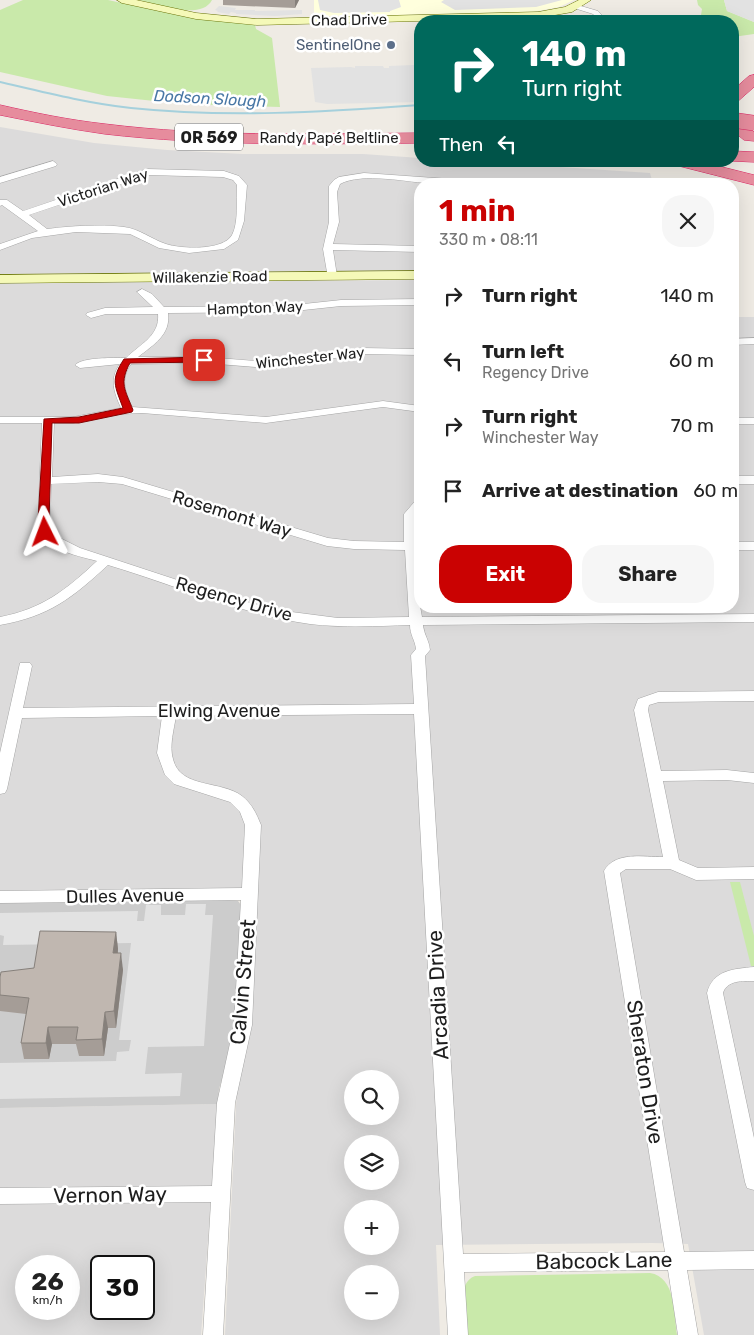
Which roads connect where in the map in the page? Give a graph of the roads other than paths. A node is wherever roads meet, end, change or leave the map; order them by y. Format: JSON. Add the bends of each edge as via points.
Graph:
{"nodes":[{"id":1,"x":122,"y":0,"type":"edge"},
{"id":2,"x":586,"y":0,"type":"edge"},
{"id":3,"x":576,"y":6,"type":"junction"},
{"id":4,"x":536,"y":15,"type":"edge"},
{"id":5,"x":600,"y":15,"type":"edge"},
{"id":6,"x":414,"y":18,"type":"edge"},
{"id":7,"x":754,"y":71,"type":"edge"},
{"id":8,"x":754,"y":79,"type":"edge"},
{"id":9,"x":739,"y":80,"type":"edge"},
{"id":10,"x":739,"y":93,"type":"edge"},
{"id":11,"x":754,"y":94,"type":"edge"},
{"id":12,"x":754,"y":101,"type":"edge"},
{"id":13,"x":0,"y":104,"type":"edge"},
{"id":14,"x":0,"y":110,"type":"edge"},
{"id":15,"x":371,"y":123,"type":"dead end"},
{"id":16,"x":93,"y":128,"type":"junction"},
{"id":17,"x":414,"y":132,"type":"edge"},
{"id":18,"x":414,"y":138,"type":"edge"},
{"id":19,"x":414,"y":146,"type":"edge"},
{"id":20,"x":739,"y":156,"type":"edge"},
{"id":21,"x":754,"y":157,"type":"edge"},
{"id":22,"x":53,"y":164,"type":"dead end"},
{"id":23,"x":701,"y":167,"type":"edge"},
{"id":24,"x":414,"y":179,"type":"edge"},
{"id":25,"x":0,"y":180,"type":"edge"},
{"id":26,"x":754,"y":180,"type":"edge"},
{"id":27,"x":1,"y":202,"type":"edge"},
{"id":28,"x":22,"y":214,"type":"junction"},
{"id":29,"x":44,"y":232,"type":"junction"},
{"id":30,"x":0,"y":247,"type":"edge"},
{"id":31,"x":328,"y":247,"type":"junction"},
{"id":32,"x":414,"y":249,"type":"edge"},
{"id":33,"x":414,"y":275,"type":"edge"},
{"id":34,"x":332,"y":276,"type":"junction"},
{"id":35,"x":144,"y":278,"type":"junction"},
{"id":36,"x":0,"y":279,"type":"edge"},
{"id":37,"x":414,"y":302,"type":"edge"},
{"id":38,"x":159,"y":308,"type":"junction"},
{"id":39,"x":91,"y":316,"type":"dead end"},
{"id":40,"x":754,"y":341,"type":"edge"},
{"id":41,"x":739,"y":342,"type":"edge"},
{"id":42,"x":414,"y":352,"type":"edge"},
{"id":43,"x":127,"y":361,"type":"junction"},
{"id":44,"x":80,"y":365,"type":"dead end"},
{"id":45,"x":414,"y":408,"type":"edge"},
{"id":46,"x":128,"y":410,"type":"junction"},
{"id":47,"x":0,"y":420,"type":"edge"},
{"id":48,"x":48,"y":421,"type":"junction"},
{"id":49,"x":739,"y":421,"type":"edge"},
{"id":50,"x":754,"y":421,"type":"edge"},
{"id":51,"x":739,"y":480,"type":"edge"},
{"id":52,"x":754,"y":480,"type":"edge"},
{"id":53,"x":45,"y":481,"type":"junction"},
{"id":54,"x":414,"y":509,"type":"edge"},
{"id":55,"x":414,"y":541,"type":"edge"},
{"id":56,"x":414,"y":546,"type":"edge"},
{"id":57,"x":739,"y":546,"type":"edge"},
{"id":58,"x":754,"y":546,"type":"edge"},
{"id":59,"x":106,"y":560,"type":"junction"},
{"id":60,"x":417,"y":613,"type":"edge"},
{"id":61,"x":681,"y":613,"type":"edge"},
{"id":62,"x":708,"y":613,"type":"edge"},
{"id":63,"x":754,"y":618,"type":"edge"},
{"id":64,"x":0,"y":621,"type":"edge"},
{"id":65,"x":417,"y":628,"type":"junction"},
{"id":66,"x":25,"y":666,"type":"dead end"},
{"id":67,"x":754,"y":696,"type":"edge"},
{"id":68,"x":421,"y":710,"type":"junction"},
{"id":69,"x":170,"y":712,"type":"junction"},
{"id":70,"x":16,"y":713,"type":"junction"},
{"id":71,"x":655,"y":776,"type":"junction"},
{"id":72,"x":754,"y":778,"type":"edge"},
{"id":73,"x":0,"y":789,"type":"edge"},
{"id":74,"x":672,"y":863,"type":"junction"},
{"id":75,"x":754,"y":873,"type":"edge"},
{"id":76,"x":250,"y":894,"type":"junction"},
{"id":77,"x":0,"y":897,"type":"edge"},
{"id":78,"x":754,"y":974,"type":"edge"},
{"id":79,"x":754,"y":1182,"type":"edge"},
{"id":80,"x":221,"y":1194,"type":"junction"},
{"id":81,"x":0,"y":1196,"type":"edge"},
{"id":82,"x":676,"y":1260,"type":"junction"},
{"id":83,"x":754,"y":1260,"type":"edge"},
{"id":84,"x":454,"y":1263,"type":"junction"},
{"id":85,"x":213,"y":1335,"type":"edge"},
{"id":86,"x":458,"y":1335,"type":"edge"},
{"id":87,"x":688,"y":1335,"type":"edge"}],
"edges":[{"from":1,"to":6,"type":"street","name":"Chad Drive","via":[[196,16],[257,22]]},
{"from":2,"to":3,"type":"street"},
{"from":3,"to":4,"type":"street","name":"Chad Drive"},
{"from":3,"to":5,"type":"street"},
{"from":7,"to":9,"type":"highway"},
{"from":8,"to":10,"type":"highway"},
{"from":11,"to":12,"type":"highway"},
{"from":13,"to":15,"type":"highway","via":[[70,117],[167,126]]},
{"from":13,"to":17,"type":"highway","name":"Randy Papé Beltline","number":"OR 569","via":[[68,119],[161,130]]},
{"from":14,"to":16,"type":"highway","name":"Randy Papé Beltline","number":"OR 569"},
{"from":16,"to":18,"type":"highway","name":"Randy Papé Beltline","number":"OR 569","via":[[230,138]]},
{"from":16,"to":19,"type":"highway","via":[[145,139],[236,146]]},
{"from":20,"to":21,"type":"highway"},
{"from":22,"to":25,"type":"street"},
{"from":23,"to":26,"type":"highway"},
{"from":24,"to":31,"type":"street","via":[[339,177],[332,190],[334,221]]},
{"from":27,"to":28,"type":"street"},
{"from":28,"to":29,"type":"street"},
{"from":28,"to":29,"type":"street","name":"Victorian Way","via":[[147,172],[224,174],[242,183],[237,236],[230,243],[215,248],[170,249],[144,235],[124,230]]},
{"from":29,"to":30,"type":"street","name":"Victorian Way"},
{"from":31,"to":32,"type":"street"},
{"from":31,"to":34,"type":"street"},
{"from":33,"to":34,"type":"street","name":"Willakenzie Road"},
{"from":34,"to":35,"type":"street","name":"Willakenzie Road"},
{"from":35,"to":36,"type":"street","name":"Willakenzie Road"},
{"from":35,"to":38,"type":"street","via":[[142,297],[148,304]]},
{"from":37,"to":38,"type":"street","name":"Hampton Way","via":[[346,303],[285,309]]},
{"from":38,"to":39,"type":"street","name":"Hampton Way","via":[[102,311]]},
{"from":38,"to":43,"type":"street","via":[[164,320],[163,330]]},
{"from":40,"to":41,"type":"street"},
{"from":42,"to":43,"type":"street","name":"Winchester Way","via":[[362,352],[260,365],[211,360]]},
{"from":43,"to":44,"type":"street","name":"Winchester Way"},
{"from":43,"to":46,"type":"street","via":[[118,383]]},
{"from":45,"to":46,"type":"street","via":[[383,404],[259,420]]},
{"from":46,"to":48,"type":"street","via":[[79,420]]},
{"from":47,"to":48,"type":"street"},
{"from":48,"to":53,"type":"street","name":"Regency Drive"},
{"from":49,"to":50,"type":"street"},
{"from":51,"to":52,"type":"street"},
{"from":53,"to":56,"type":"street","name":"Rosemont Way","via":[[91,478],[123,481],[327,542]]},
{"from":53,"to":59,"type":"street","name":"Regency Drive","via":[[44,521],[47,534],[60,544]]},
{"from":54,"to":55,"type":"street","name":"Arcadia Drive","via":[[409,518]]},
{"from":57,"to":58,"type":"street"},
{"from":59,"to":64,"type":"street","via":[[57,603],[26,616]]},
{"from":59,"to":65,"type":"street","name":"Regency Drive","via":[[284,616]]},
{"from":60,"to":65,"type":"street","name":"Arcadia Drive"},
{"from":61,"to":65,"type":"street","name":"Regency Drive"},
{"from":62,"to":63,"type":"street","name":"Regency Drive"},
{"from":65,"to":68,"type":"street","name":"Arcadia Drive","via":[[411,640],[412,650],[418,655]]},
{"from":66,"to":70,"type":"street"},
{"from":67,"to":71,"type":"street","via":[[658,697],[643,702],[641,710]]},
{"from":68,"to":69,"type":"street","name":"Elwing Avenue"},
{"from":68,"to":84,"type":"street","name":"Arcadia Drive"},
{"from":69,"to":70,"type":"street","name":"Elwing Avenue"},
{"from":69,"to":76,"type":"street","name":"Calvin Street","via":[[164,756],[170,772],[190,785],[232,795],[241,801],[251,816]]},
{"from":70,"to":73,"type":"street"},
{"from":71,"to":72,"type":"street"},
{"from":71,"to":74,"type":"street"},
{"from":74,"to":75,"type":"street","via":[[696,874]]},
{"from":74,"to":82,"type":"street","name":"Sheraton Drive","via":[[623,863],[612,872]]},
{"from":76,"to":77,"type":"street","name":"Dulles Avenue"},
{"from":76,"to":80,"type":"street","name":"Calvin Street","via":[[243,1024],[226,1104]]},
{"from":78,"to":79,"type":"street","via":[[724,979],[717,985],[715,993]]},
{"from":80,"to":81,"type":"street","name":"Vernon Way"},
{"from":80,"to":85,"type":"street","name":"Calvin Street"},
{"from":82,"to":83,"type":"street","name":"Babcock Lane"},
{"from":82,"to":84,"type":"street","name":"Babcock Lane"},
{"from":82,"to":87,"type":"street","name":"Sheraton Drive"},
{"from":84,"to":86,"type":"street","name":"Arcadia Drive"}]}
